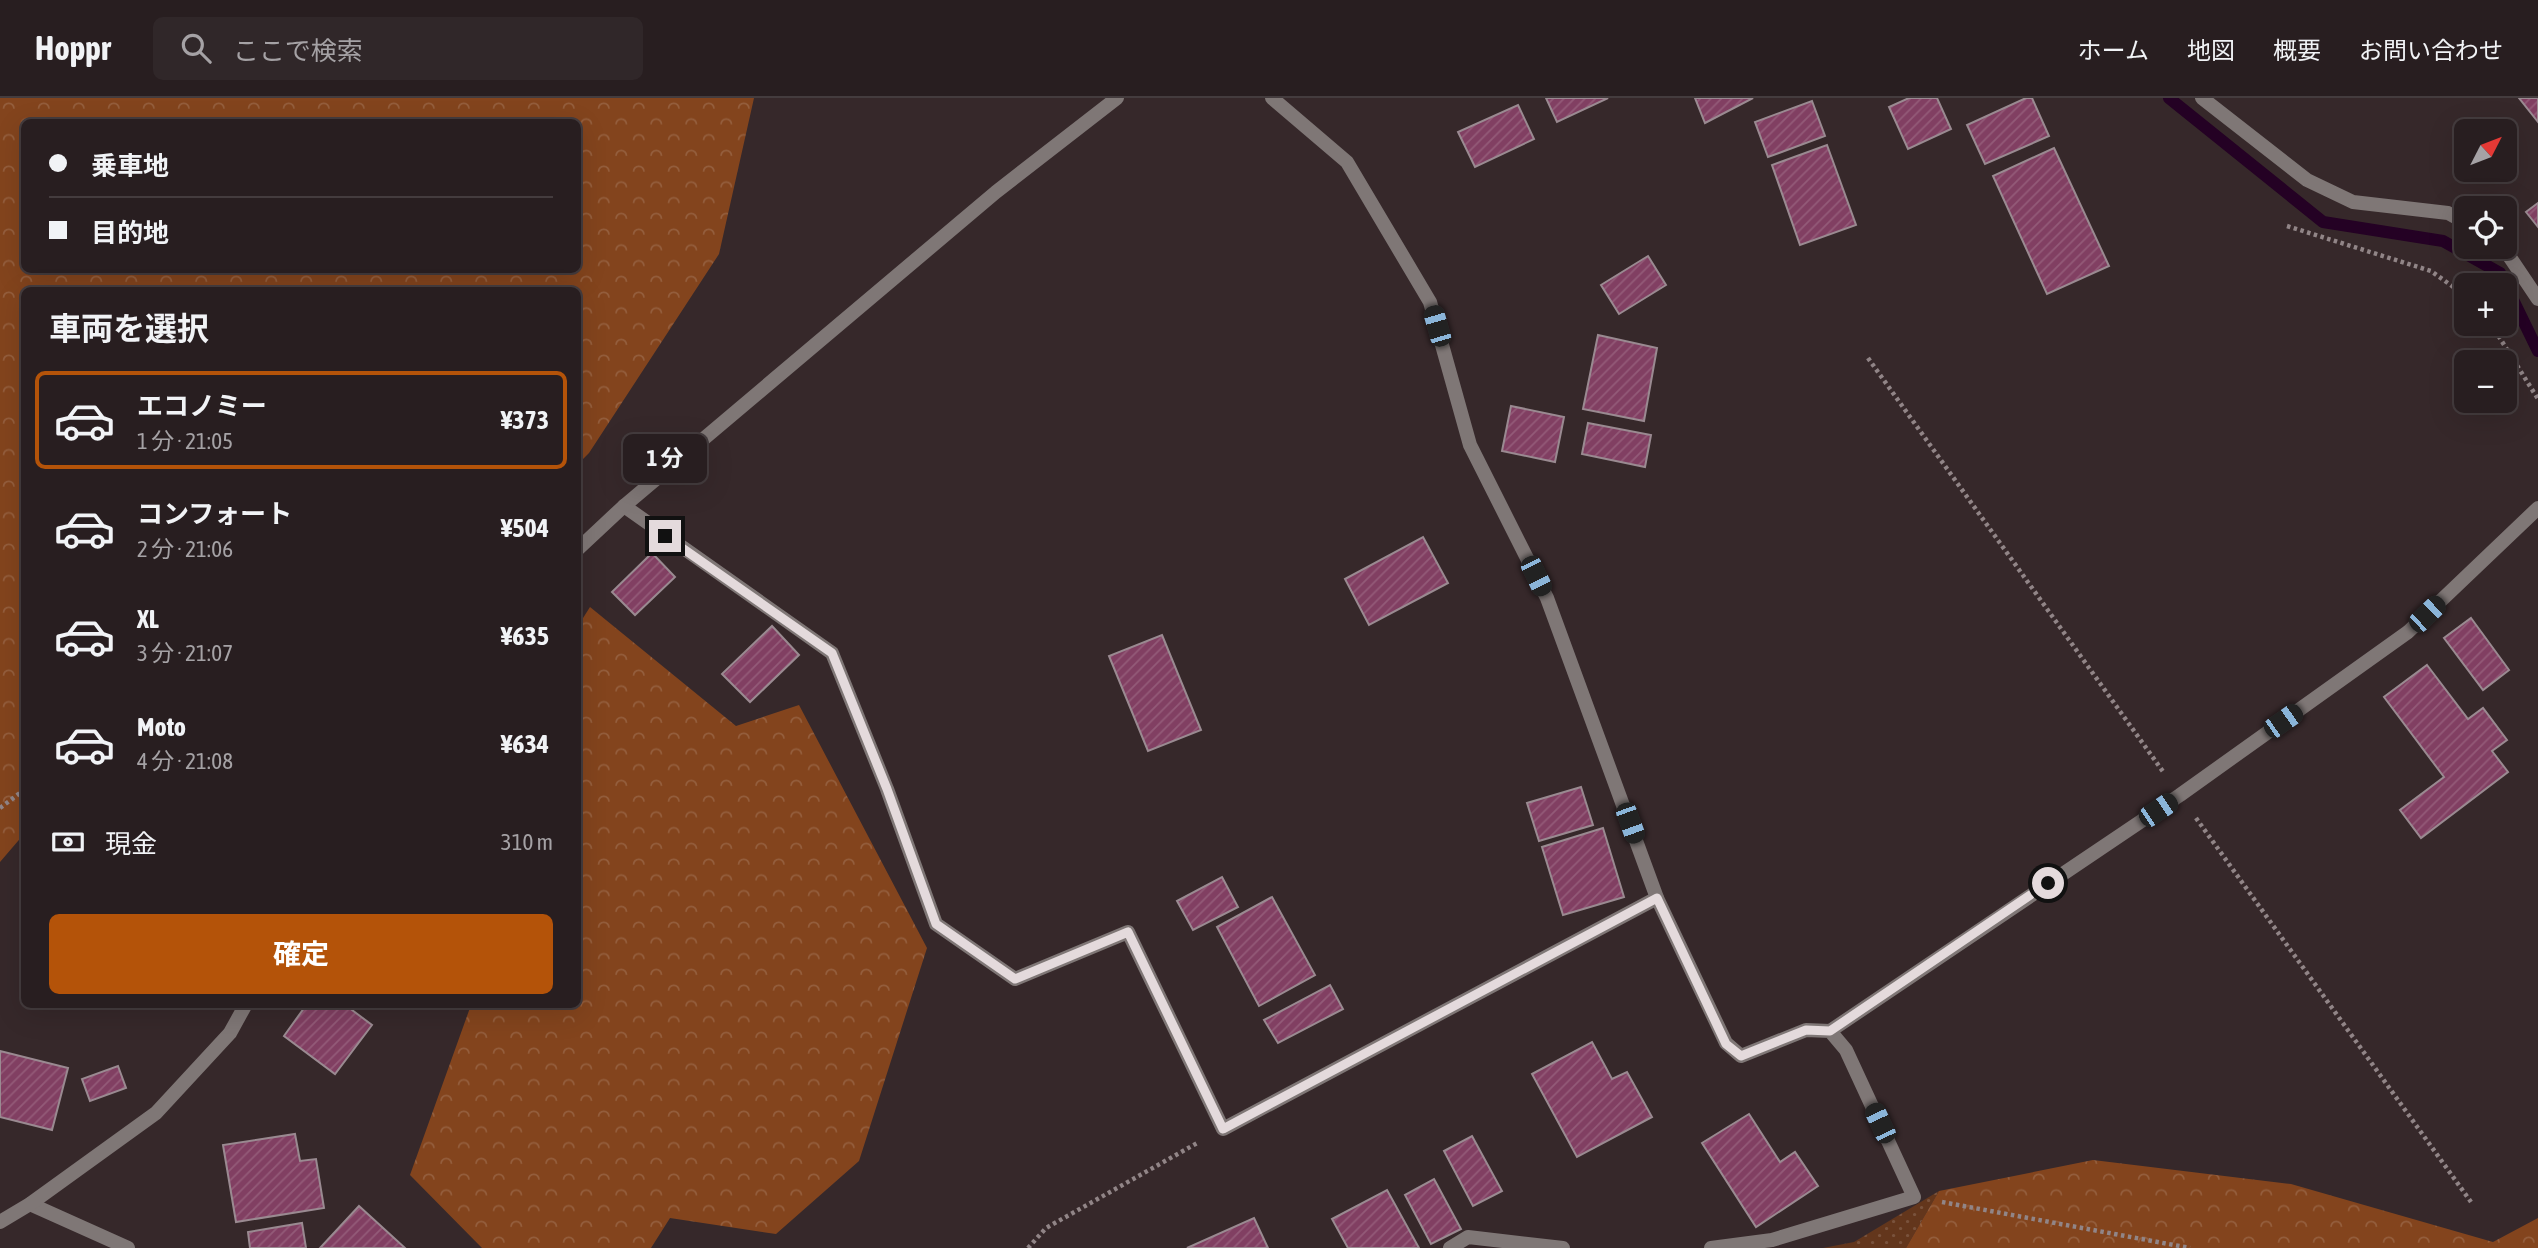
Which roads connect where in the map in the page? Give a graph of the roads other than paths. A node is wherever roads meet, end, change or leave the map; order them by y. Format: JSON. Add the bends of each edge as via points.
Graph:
{"nodes":[{"id":1,"x":1117,"y":98,"type":"edge"},
{"id":2,"x":1272,"y":98,"type":"edge"},
{"id":3,"x":2202,"y":98,"type":"edge"},
{"id":4,"x":2454,"y":216,"type":"edge"},
{"id":5,"x":2511,"y":259,"type":"edge"},
{"id":6,"x":2538,"y":299,"type":"edge"},
{"id":7,"x":624,"y":506,"type":"junction"},
{"id":8,"x":2538,"y":508,"type":"edge"},
{"id":9,"x":581,"y":546,"type":"edge"},
{"id":10,"x":1657,"y":898,"type":"junction"},
{"id":11,"x":244,"y":1008,"type":"edge"},
{"id":12,"x":1830,"y":1031,"type":"junction"},
{"id":13,"x":30,"y":1205,"type":"junction"},
{"id":14,"x":0,"y":1222,"type":"edge"},
{"id":15,"x":128,"y":1248,"type":"edge"},
{"id":16,"x":1450,"y":1248,"type":"edge"},
{"id":17,"x":1563,"y":1248,"type":"edge"},
{"id":18,"x":1711,"y":1248,"type":"edge"}],
"edges":[{"from":1,"to":7,"type":"street","via":[[996,192]]},
{"from":2,"to":10,"type":"street","via":[[1348,162],[1430,302],[1470,444],[1547,598]]},
{"from":3,"to":4,"type":"street","via":[[2307,180],[2353,202]]},
{"from":5,"to":6,"type":"street"},
{"from":7,"to":9,"type":"street"},
{"from":7,"to":10,"type":"street","via":[[832,653],[936,924],[1015,979],[1128,932],[1223,1129]]},
{"from":8,"to":12,"type":"street","via":[[2408,632],[2180,795]]},
{"from":10,"to":12,"type":"street","via":[[1726,1044],[1741,1056],[1806,1030]]},
{"from":11,"to":13,"type":"street","via":[[230,1033],[156,1113]]},
{"from":12,"to":18,"type":"street","via":[[1846,1050],[1914,1196],[1772,1240]]},
{"from":13,"to":14,"type":"street"},
{"from":13,"to":15,"type":"street"},
{"from":16,"to":17,"type":"street","via":[[1468,1237]]}]}
